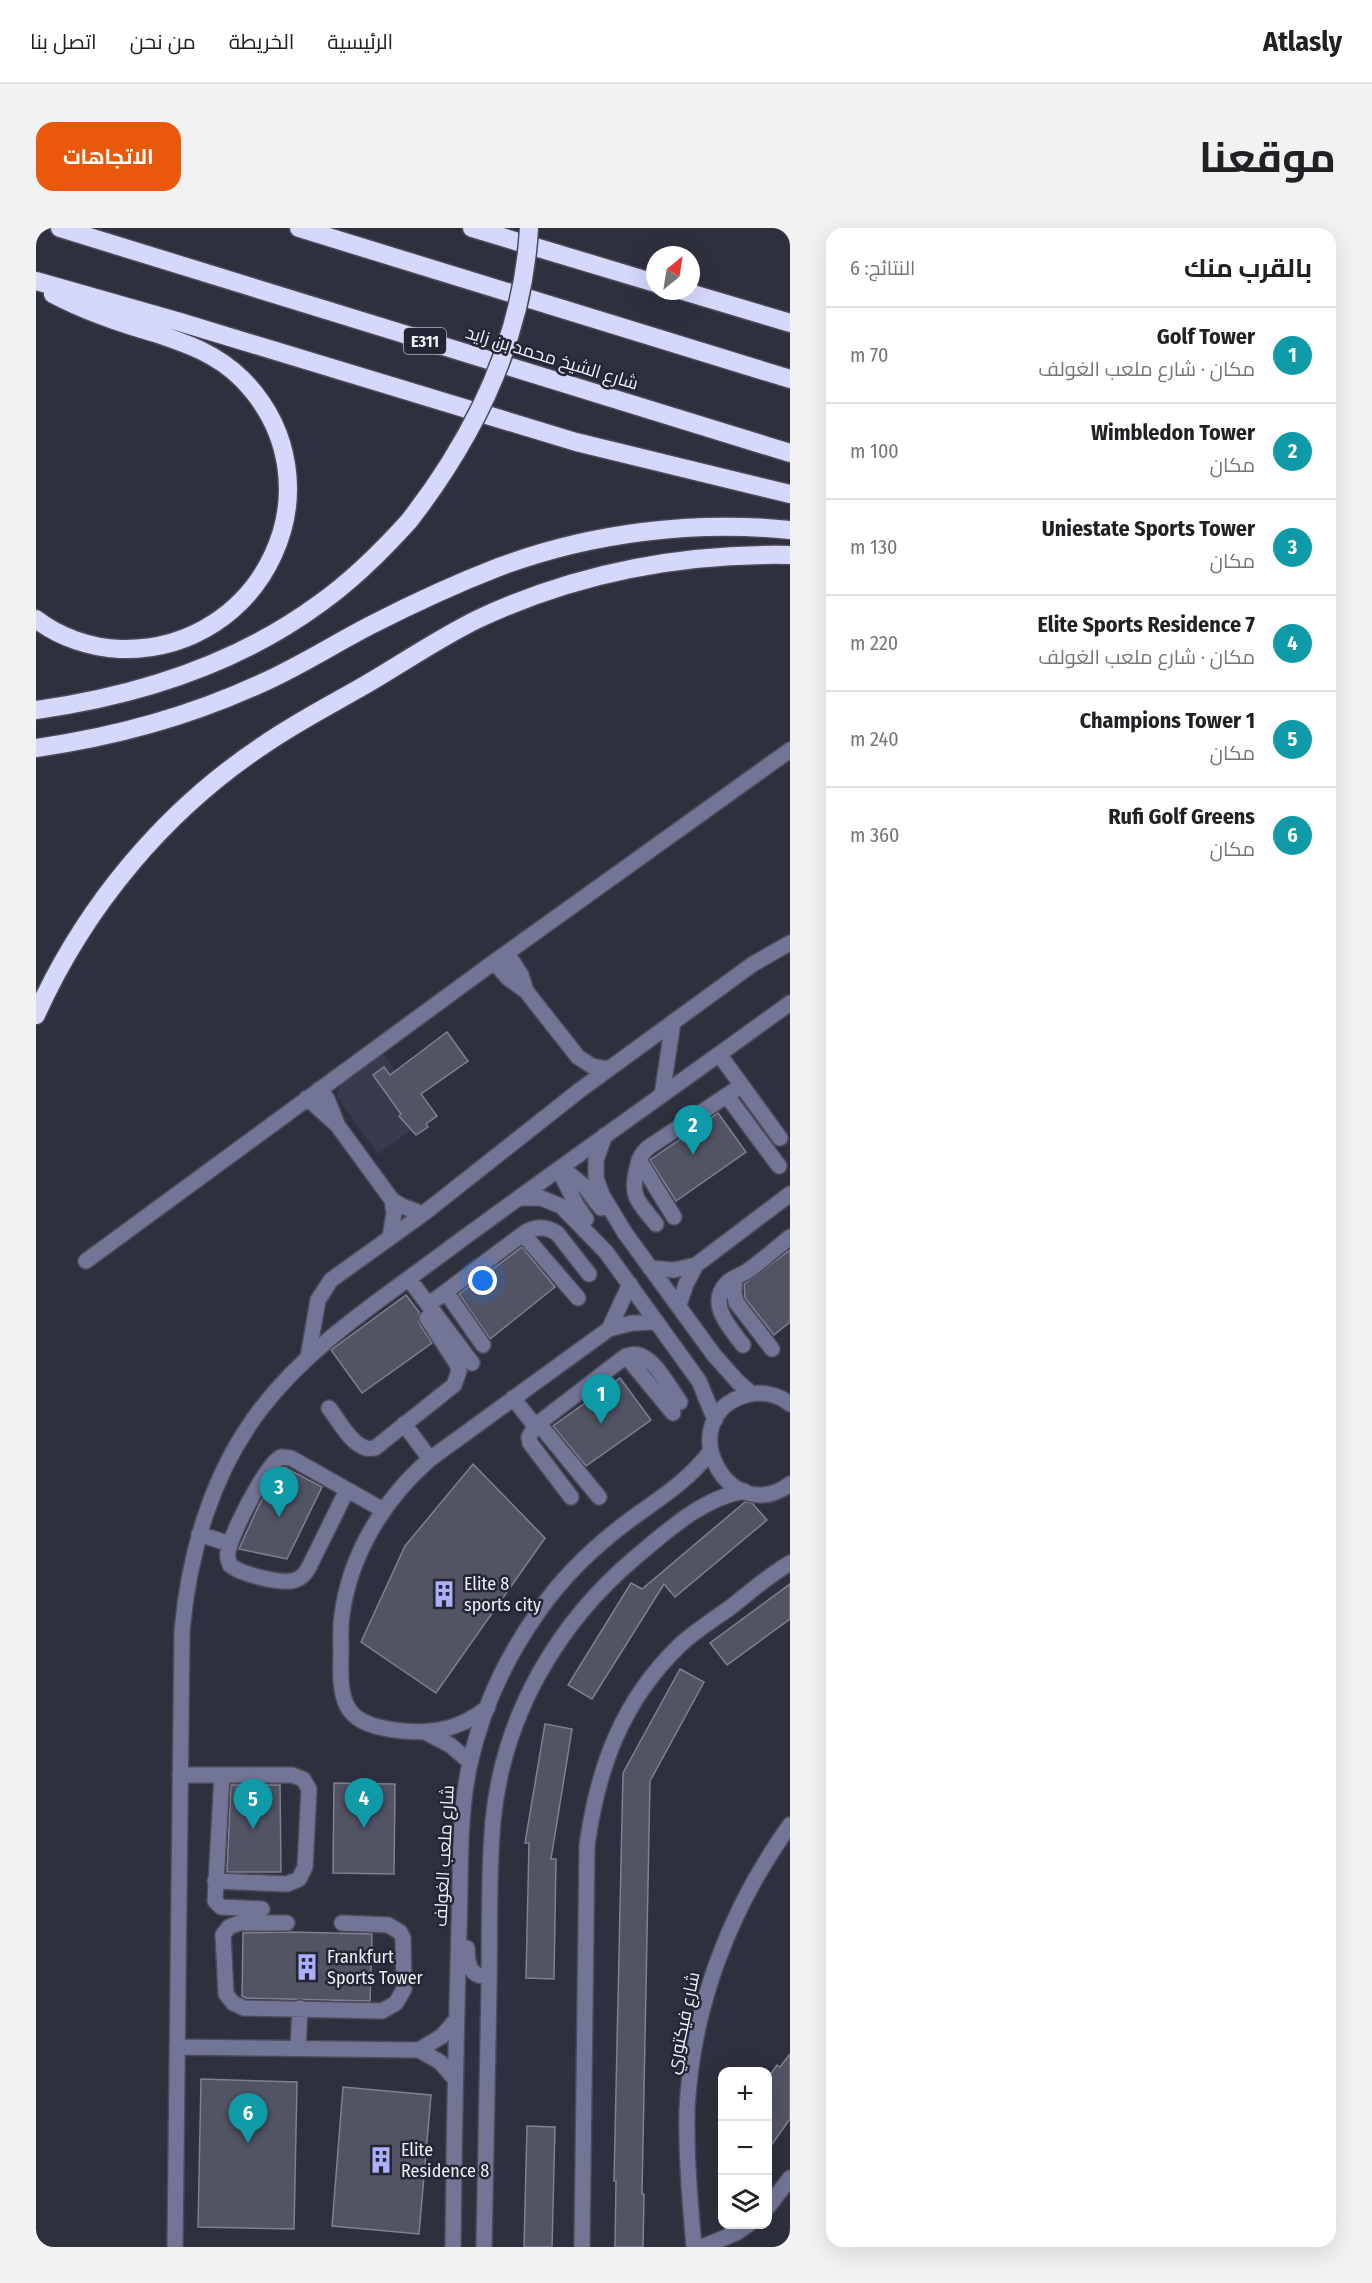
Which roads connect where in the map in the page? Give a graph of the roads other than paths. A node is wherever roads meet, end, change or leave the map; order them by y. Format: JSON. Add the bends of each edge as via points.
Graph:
{"nodes":[{"id":1,"x":60,"y":228,"type":"edge"},
{"id":2,"x":299,"y":228,"type":"edge"},
{"id":3,"x":472,"y":228,"type":"edge"},
{"id":4,"x":529,"y":228,"type":"edge"},
{"id":5,"x":646,"y":280,"type":"edge"},
{"id":6,"x":36,"y":283,"type":"edge"},
{"id":7,"x":700,"y":296,"type":"edge"},
{"id":8,"x":790,"y":323,"type":"edge"},
{"id":9,"x":790,"y":379,"type":"edge"},
{"id":10,"x":790,"y":453,"type":"edge"},
{"id":11,"x":790,"y":494,"type":"edge"},
{"id":12,"x":790,"y":530,"type":"edge"},
{"id":13,"x":790,"y":555,"type":"edge"},
{"id":14,"x":36,"y":619,"type":"edge"},
{"id":15,"x":36,"y":710,"type":"edge"},
{"id":16,"x":36,"y":748,"type":"edge"},
{"id":17,"x":790,"y":750,"type":"edge"},
{"id":18,"x":790,"y":943,"type":"edge"},
{"id":19,"x":507,"y":953,"type":"junction"},
{"id":20,"x":494,"y":962,"type":"junction"},
{"id":21,"x":526,"y":991,"type":"junction"},
{"id":22,"x":790,"y":1003,"type":"edge"},
{"id":23,"x":36,"y":1015,"type":"edge"},
{"id":24,"x":673,"y":1022,"type":"junction"},
{"id":25,"x":719,"y":1054,"type":"junction"},
{"id":26,"x":578,"y":1058,"type":"junction"},
{"id":27,"x":608,"y":1069,"type":"junction"},
{"id":28,"x":741,"y":1086,"type":"junction"},
{"id":29,"x":320,"y":1089,"type":"junction"},
{"id":30,"x":580,"y":1090,"type":"junction"},
{"id":31,"x":663,"y":1095,"type":"junction"},
{"id":32,"x":727,"y":1096,"type":"junction"},
{"id":33,"x":307,"y":1098,"type":"junction"},
{"id":34,"x":338,"y":1126,"type":"junction"},
{"id":35,"x":605,"y":1135,"type":"junction"},
{"id":36,"x":780,"y":1137,"type":"dead end"},
{"id":37,"x":639,"y":1160,"type":"junction"},
{"id":38,"x":779,"y":1166,"type":"dead end"},
{"id":39,"x":560,"y":1169,"type":"junction"},
{"id":40,"x":790,"y":1194,"type":"edge"},
{"id":41,"x":519,"y":1198,"type":"junction"},
{"id":42,"x":392,"y":1200,"type":"junction"},
{"id":43,"x":423,"y":1214,"type":"junction"},
{"id":44,"x":674,"y":1217,"type":"dead end"},
{"id":45,"x":656,"y":1224,"type":"dead end"},
{"id":46,"x":625,"y":1233,"type":"junction"},
{"id":47,"x":523,"y":1234,"type":"junction"},
{"id":48,"x":390,"y":1237,"type":"junction"},
{"id":49,"x":790,"y":1238,"type":"edge"},
{"id":50,"x":606,"y":1252,"type":"junction"},
{"id":51,"x":86,"y":1261,"type":"dead end"},
{"id":52,"x":696,"y":1265,"type":"junction"},
{"id":53,"x":650,"y":1268,"type":"junction"},
{"id":54,"x":589,"y":1274,"type":"dead end"},
{"id":55,"x":735,"y":1278,"type":"junction"},
{"id":56,"x":409,"y":1279,"type":"junction"},
{"id":57,"x":630,"y":1284,"type":"junction"},
{"id":58,"x":446,"y":1292,"type":"junction"},
{"id":59,"x":578,"y":1298,"type":"dead end"},
{"id":60,"x":679,"y":1305,"type":"junction"},
{"id":61,"x":428,"y":1311,"type":"junction"},
{"id":62,"x":657,"y":1322,"type":"junction"},
{"id":63,"x":609,"y":1329,"type":"junction"},
{"id":64,"x":483,"y":1345,"type":"dead end"},
{"id":65,"x":743,"y":1345,"type":"dead end"},
{"id":66,"x":772,"y":1349,"type":"dead end"},
{"id":67,"x":308,"y":1357,"type":"junction"},
{"id":68,"x":472,"y":1363,"type":"dead end"},
{"id":69,"x":790,"y":1392,"type":"edge"},
{"id":70,"x":752,"y":1394,"type":"junction"},
{"id":71,"x":772,"y":1395,"type":"junction"},
{"id":72,"x":513,"y":1398,"type":"junction"},
{"id":73,"x":790,"y":1404,"type":"edge"},
{"id":74,"x":329,"y":1408,"type":"dead end"},
{"id":75,"x":676,"y":1408,"type":"dead end"},
{"id":76,"x":715,"y":1420,"type":"junction"},
{"id":77,"x":405,"y":1424,"type":"junction"},
{"id":78,"x":537,"y":1425,"type":"junction"},
{"id":79,"x":710,"y":1452,"type":"junction"},
{"id":80,"x":430,"y":1459,"type":"junction"},
{"id":81,"x":790,"y":1484,"type":"edge"},
{"id":82,"x":347,"y":1490,"type":"junction"},
{"id":83,"x":744,"y":1491,"type":"junction"},
{"id":84,"x":772,"y":1493,"type":"junction"},
{"id":85,"x":571,"y":1497,"type":"dead end"},
{"id":86,"x":599,"y":1497,"type":"dead end"},
{"id":87,"x":790,"y":1500,"type":"edge"},
{"id":88,"x":383,"y":1510,"type":"junction"},
{"id":89,"x":199,"y":1534,"type":"junction"},
{"id":90,"x":230,"y":1544,"type":"junction"},
{"id":91,"x":790,"y":1563,"type":"edge"},
{"id":92,"x":488,"y":1707,"type":"junction"},
{"id":93,"x":427,"y":1732,"type":"junction"},
{"id":94,"x":470,"y":1761,"type":"junction"},
{"id":95,"x":180,"y":1775,"type":"junction"},
{"id":96,"x":222,"y":1776,"type":"junction"},
{"id":97,"x":790,"y":1825,"type":"edge"},
{"id":98,"x":215,"y":1881,"type":"junction"},
{"id":99,"x":460,"y":1887,"type":"junction"},
{"id":100,"x":261,"y":1904,"type":"dead end"},
{"id":101,"x":287,"y":1923,"type":"dead end"},
{"id":102,"x":342,"y":1923,"type":"dead end"},
{"id":103,"x":489,"y":1976,"type":"junction"},
{"id":104,"x":300,"y":2008,"type":"junction"},
{"id":105,"x":456,"y":2020,"type":"junction"},
{"id":106,"x":177,"y":2047,"type":"junction"},
{"id":107,"x":298,"y":2049,"type":"junction"},
{"id":108,"x":419,"y":2050,"type":"junction"},
{"id":109,"x":455,"y":2079,"type":"junction"},
{"id":110,"x":790,"y":2178,"type":"edge"},
{"id":111,"x":772,"y":2202,"type":"edge"},
{"id":112,"x":742,"y":2229,"type":"edge"},
{"id":113,"x":175,"y":2247,"type":"edge"},
{"id":114,"x":453,"y":2247,"type":"edge"},
{"id":115,"x":484,"y":2247,"type":"edge"},
{"id":116,"x":582,"y":2247,"type":"edge"},
{"id":117,"x":694,"y":2247,"type":"edge"},
{"id":118,"x":702,"y":2247,"type":"edge"}],
"edges":[{"from":1,"to":10,"type":"highway","name":"شارع الشيخ محمد بن زايد","number":"E311"},
{"from":2,"to":9,"type":"highway"},
{"from":3,"to":5,"type":"highway"},
{"from":4,"to":15,"type":"highway","bridge":true,"via":[[520,294],[480,412],[453,459],[409,521],[374,558],[344,586],[294,622],[225,658],[152,685]]},
{"from":6,"to":11,"type":"highway","via":[[180,322],[576,442]]},
{"from":6,"to":14,"type":"highway","via":[[87,310],[194,346],[227,366],[255,394],[274,427],[288,484],[285,522],[263,576],[245,599],[207,629],[171,644],[113,648],[75,639]]},
{"from":7,"to":8,"type":"highway"},
{"from":12,"to":16,"type":"highway","via":[[675,529],[604,539],[534,555],[432,596],[224,700],[145,726]]},
{"from":13,"to":23,"type":"highway","via":[[726,555],[660,563],[541,593],[445,636],[295,724],[233,767],[149,843],[81,932]]},
{"from":17,"to":19,"type":"street"},
{"from":18,"to":24,"type":"street","via":[[753,964]]},
{"from":19,"to":20,"type":"street"},
{"from":19,"to":21,"type":"street"},
{"from":20,"to":21,"type":"street"},
{"from":20,"to":29,"type":"street"},
{"from":21,"to":26,"type":"street"},
{"from":22,"to":25,"type":"street"},
{"from":24,"to":27,"type":"street"},
{"from":24,"to":31,"type":"street"},
{"from":25,"to":28,"type":"street"},
{"from":25,"to":31,"type":"street"},
{"from":26,"to":27,"type":"street"},
{"from":26,"to":30,"type":"street"},
{"from":27,"to":30,"type":"street"},
{"from":28,"to":32,"type":"street"},
{"from":28,"to":36,"type":"street"},
{"from":29,"to":33,"type":"street"},
{"from":29,"to":34,"type":"street"},
{"from":30,"to":43,"type":"street"},
{"from":31,"to":35,"type":"street"},
{"from":32,"to":37,"type":"street","via":[[649,1147]]},
{"from":32,"to":38,"type":"street"},
{"from":33,"to":34,"type":"street"},
{"from":33,"to":51,"type":"street"},
{"from":34,"to":42,"type":"street"},
{"from":35,"to":39,"type":"street"},
{"from":35,"to":46,"type":"street","via":[[598,1152],[596,1178]]},
{"from":37,"to":44,"type":"street"},
{"from":37,"to":45,"type":"street","via":[[634,1193]]},
{"from":39,"to":41,"type":"street"},
{"from":39,"to":46,"type":"street","via":[[584,1186],[612,1223]]},
{"from":39,"to":50,"type":"street","via":[[577,1206]]},
{"from":40,"to":52,"type":"street"},
{"from":41,"to":50,"type":"street","via":[[541,1198],[561,1206]]},
{"from":41,"to":56,"type":"street"},
{"from":42,"to":43,"type":"street"},
{"from":42,"to":48,"type":"street"},
{"from":43,"to":48,"type":"street"},
{"from":46,"to":53,"type":"street"},
{"from":47,"to":54,"type":"street","via":[[543,1228],[557,1233]]},
{"from":47,"to":58,"type":"street"},
{"from":47,"to":59,"type":"street"},
{"from":48,"to":67,"type":"street","via":[[326,1286],[318,1300]]},
{"from":49,"to":55,"type":"street"},
{"from":50,"to":57,"type":"street"},
{"from":52,"to":53,"type":"street"},
{"from":52,"to":60,"type":"street"},
{"from":53,"to":60,"type":"street"},
{"from":55,"to":65,"type":"street","via":[[724,1286],[720,1310]]},
{"from":55,"to":66,"type":"street","via":[[736,1302]]},
{"from":56,"to":61,"type":"street"},
{"from":56,"to":67,"type":"street"},
{"from":57,"to":62,"type":"street"},
{"from":57,"to":63,"type":"street"},
{"from":58,"to":61,"type":"street"},
{"from":58,"to":64,"type":"street"},
{"from":60,"to":70,"type":"street","via":[[714,1355]]},
{"from":61,"to":68,"type":"street"},
{"from":61,"to":77,"type":"street","via":[[457,1364],[458,1378]]},
{"from":62,"to":63,"type":"street"},
{"from":62,"to":76,"type":"street","via":[[699,1381]]},
{"from":63,"to":72,"type":"street"},
{"from":67,"to":89,"type":"street","via":[[281,1385],[241,1439]]},
{"from":69,"to":71,"type":"street"},
{"from":70,"to":71,"type":"street"},
{"from":70,"to":76,"type":"street","via":[[730,1403]]},
{"from":71,"to":73,"type":"street"},
{"from":72,"to":78,"type":"street"},
{"from":72,"to":80,"type":"street"},
{"from":74,"to":77,"type":"street","via":[[357,1444],[366,1449],[375,1448]]},
{"from":75,"to":78,"type":"street","via":[[650,1360],[641,1355],[626,1356]]},
{"from":76,"to":79,"type":"street"},
{"from":77,"to":80,"type":"street"},
{"from":78,"to":85,"type":"street","via":[[529,1437],[530,1443]]},
{"from":78,"to":86,"type":"street"},
{"from":79,"to":83,"type":"street","via":[[722,1476]]},
{"from":79,"to":92,"type":"street","name":"شارع ملعب الغولف","via":[[691,1474],[588,1554],[562,1581],[519,1640]]},
{"from":80,"to":88,"type":"street"},
{"from":81,"to":84,"type":"street"},
{"from":82,"to":88,"type":"street"},
{"from":82,"to":90,"type":"street","via":[[291,1458],[277,1459]]},
{"from":82,"to":90,"type":"street","via":[[309,1567],[295,1580],[283,1582],[235,1569],[228,1560]]},
{"from":83,"to":84,"type":"street"},
{"from":83,"to":103,"type":"street","via":[[702,1506],[615,1575],[571,1624],[535,1681],[508,1746],[496,1800]]},
{"from":84,"to":87,"type":"street"},
{"from":88,"to":93,"type":"street","via":[[363,1546],[346,1592],[341,1692],[361,1721],[390,1730]]},
{"from":89,"to":90,"type":"street"},
{"from":89,"to":95,"type":"street","via":[[190,1566],[182,1630]]},
{"from":91,"to":116,"type":"street","via":[[681,1643],[652,1674],[619,1729],[602,1772],[587,1845]]},
{"from":92,"to":93,"type":"street","via":[[460,1725]]},
{"from":92,"to":94,"type":"street","name":"شارع ملعب الغولف"},
{"from":93,"to":94,"type":"street"},
{"from":94,"to":99,"type":"street","name":"شارع ملعب الغولف","via":[[462,1821]]},
{"from":95,"to":96,"type":"street"},
{"from":95,"to":106,"type":"street"},
{"from":96,"to":98,"type":"street"},
{"from":96,"to":98,"type":"street","via":[[298,1776],[307,1783],[305,1868],[299,1879],[287,1884]]},
{"from":97,"to":117,"type":"street","name":"شارع فيكتوري","via":[[747,1890],[702,2006],[687,2107]]},
{"from":98,"to":100,"type":"street","via":[[216,1904],[221,1907]]},
{"from":99,"to":103,"type":"street","via":[[467,1901],[468,1967],[477,1976]]},
{"from":99,"to":105,"type":"street","name":"شارع ملعب الغولف"},
{"from":101,"to":104,"type":"street","via":[[239,1923],[226,1930],[222,1940],[224,1988],[233,2003],[244,2008]]},
{"from":102,"to":104,"type":"street","via":[[388,1925],[400,1932],[404,1945],[401,1997],[382,2011]]},
{"from":103,"to":115,"type":"street"},
{"from":104,"to":107,"type":"street"},
{"from":105,"to":108,"type":"street","via":[[442,2036]]},
{"from":105,"to":109,"type":"street","name":"شارع ملعب الغولف"},
{"from":106,"to":107,"type":"street"},
{"from":106,"to":113,"type":"street"},
{"from":107,"to":108,"type":"street"},
{"from":108,"to":109,"type":"street","via":[[440,2062]]},
{"from":109,"to":114,"type":"street","name":"شارع ملعب الغولف"},
{"from":110,"to":111,"type":"street"},
{"from":112,"to":118,"type":"street"}]}
